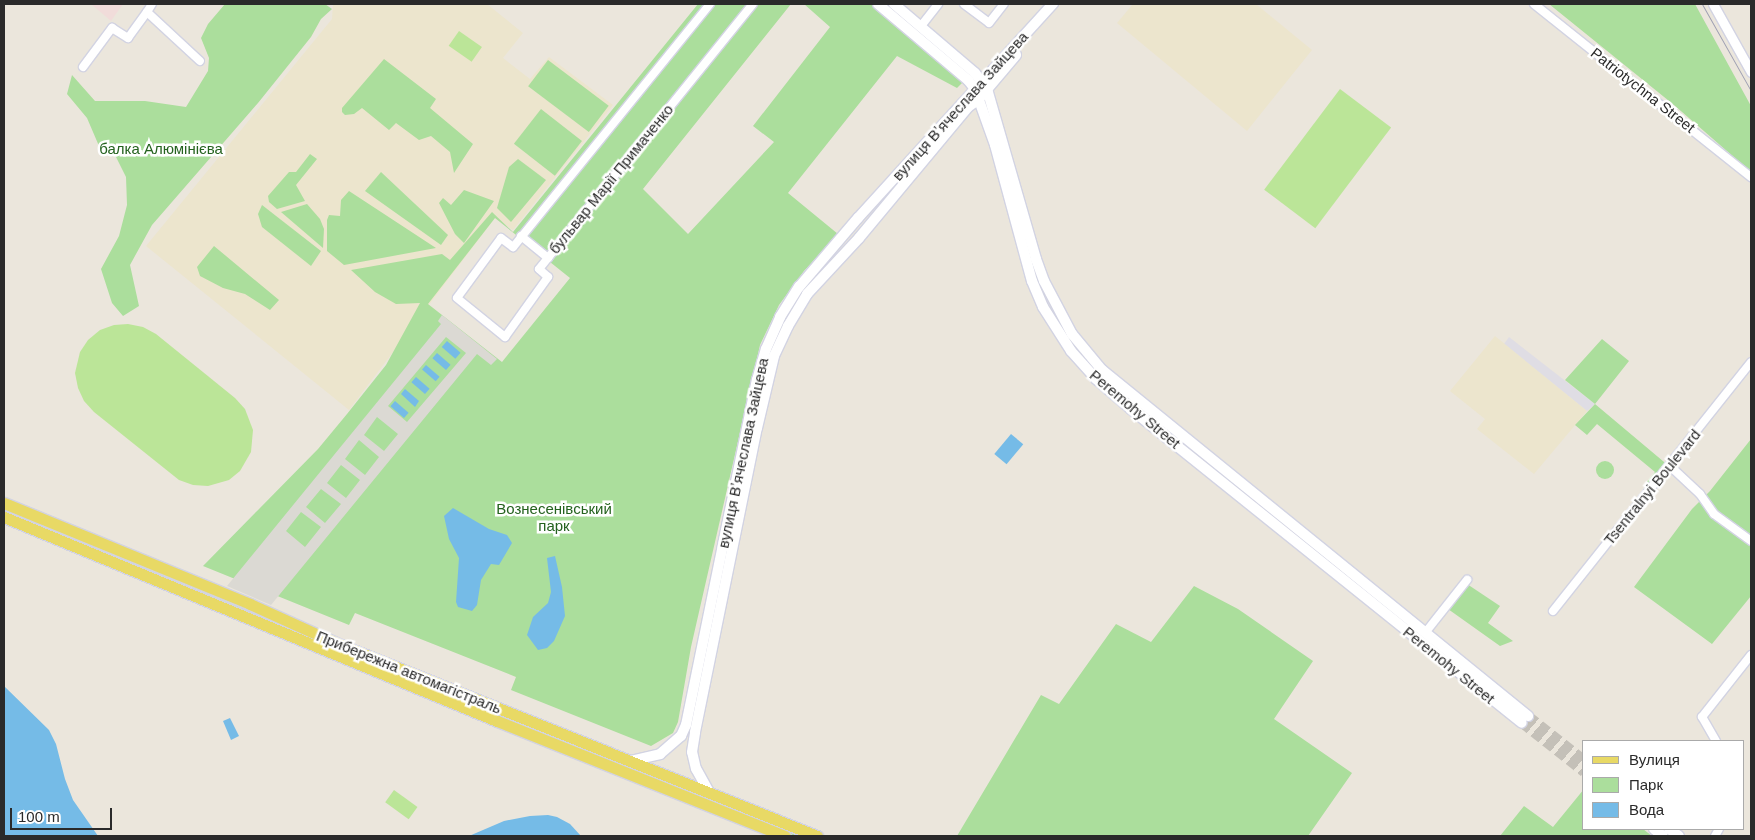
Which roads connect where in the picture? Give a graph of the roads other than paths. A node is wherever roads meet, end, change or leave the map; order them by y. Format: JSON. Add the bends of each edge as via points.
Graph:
{"nodes":[{"id":1,"x":152,"y":4,"type":"edge"},
{"id":2,"x":710,"y":4,"type":"edge"},
{"id":3,"x":753,"y":4,"type":"edge"},
{"id":4,"x":878,"y":4,"type":"edge"},
{"id":5,"x":894,"y":4,"type":"edge"},
{"id":6,"x":938,"y":4,"type":"edge"},
{"id":7,"x":964,"y":4,"type":"edge"},
{"id":8,"x":1004,"y":4,"type":"edge"},
{"id":9,"x":1053,"y":4,"type":"edge"},
{"id":10,"x":1058,"y":4,"type":"edge"},
{"id":11,"x":1534,"y":4,"type":"edge"},
{"id":12,"x":1713,"y":4,"type":"edge"},
{"id":13,"x":147,"y":12,"type":"junction"},
{"id":14,"x":921,"y":26,"type":"junction"},
{"id":15,"x":200,"y":61,"type":"dead end"},
{"id":16,"x":84,"y":67,"type":"dead end"},
{"id":17,"x":1751,"y":72,"type":"edge"},
{"id":18,"x":981,"y":90,"type":"junction"},
{"id":19,"x":1751,"y":178,"type":"edge"},
{"id":20,"x":521,"y":236,"type":"junction"},
{"id":21,"x":548,"y":258,"type":"junction"},
{"id":22,"x":1069,"y":327,"type":"junction"},
{"id":23,"x":1058,"y":333,"type":"junction"},
{"id":24,"x":1081,"y":345,"type":"junction"},
{"id":25,"x":1070,"y":350,"type":"junction"},
{"id":26,"x":1751,"y":362,"type":"edge"},
{"id":27,"x":1670,"y":466,"type":"junction"},
{"id":28,"x":4,"y":503,"type":"edge"},
{"id":29,"x":4,"y":518,"type":"edge"},
{"id":30,"x":1751,"y":541,"type":"edge"},
{"id":31,"x":185,"y":578,"type":"junction"},
{"id":32,"x":1467,"y":580,"type":"dead end"},
{"id":33,"x":205,"y":586,"type":"junction"},
{"id":34,"x":184,"y":593,"type":"junction"},
{"id":35,"x":198,"y":598,"type":"junction"},
{"id":36,"x":1553,"y":611,"type":"dead end"},
{"id":37,"x":1425,"y":633,"type":"junction"},
{"id":38,"x":1751,"y":655,"type":"edge"},
{"id":39,"x":1715,"y":740,"type":"edge"},
{"id":40,"x":630,"y":761,"type":"junction"},
{"id":41,"x":710,"y":792,"type":"junction"},
{"id":42,"x":785,"y":836,"type":"edge"},
{"id":43,"x":817,"y":836,"type":"edge"}],
"edges":[{"from":1,"to":13,"type":"street"},
{"from":2,"to":20,"type":"street"},
{"from":3,"to":21,"type":"street","name":"бульвар Марії Примаченко"},
{"from":4,"to":18,"type":"main road","name":"Peremohy Street"},
{"from":5,"to":14,"type":"main road","name":"Peremohy Street"},
{"from":6,"to":14,"type":"street"},
{"from":7,"to":8,"type":"street","via":[[989,23]]},
{"from":9,"to":18,"type":"main road","name":"вулиця Вʼячеслава Зайцева"},
{"from":10,"to":18,"type":"main road","name":"вулиця Вʼячеслава Зайцева"},
{"from":11,"to":19,"type":"street","name":"Patriotychna Street"},
{"from":12,"to":17,"type":"street"},
{"from":13,"to":15,"type":"street"},
{"from":13,"to":16,"type":"street","via":[[128,38],[112,28]]},
{"from":14,"to":18,"type":"main road","name":"Peremohy Street","via":[[975,73]]},
{"from":18,"to":22,"type":"main road","name":"Peremohy Street","via":[[993,104],[1036,259]]},
{"from":18,"to":23,"type":"main road","name":"Peremohy Street","via":[[1032,281]]},
{"from":18,"to":40,"type":"main road","name":"вулиця Вʼячеслава Зайцева","via":[[858,218],[799,287],[780,318],[757,380],[686,725],[681,736],[660,754]]},
{"from":18,"to":41,"type":"main road","name":"вулиця Вʼячеслава Зайцева","via":[[859,238],[807,294],[774,356],[694,732],[692,752],[696,769]]},
{"from":20,"to":21,"type":"street","name":"бульвар Марії Примаченко"},
{"from":20,"to":21,"type":"street","via":[[513,248],[501,238],[458,298],[504,337],[548,277],[540,269]]},
{"from":22,"to":23,"type":"main road","via":[[1066,334]]},
{"from":22,"to":24,"type":"main road","name":"Peremohy Street"},
{"from":23,"to":25,"type":"main road","name":"Peremohy Street"},
{"from":24,"to":25,"type":"main road"},
{"from":24,"to":37,"type":"main road","name":"Peremohy Street","via":[[1124,389]]},
{"from":25,"to":37,"type":"main road","name":"Peremohy Street","via":[[1096,379],[1131,409],[1525,719]]},
{"from":26,"to":27,"type":"street","name":"Tsentralnyi Boulevard"},
{"from":27,"to":30,"type":"street","via":[[1700,494],[1714,514]]},
{"from":27,"to":36,"type":"street","name":"Tsentralnyi Boulevard"},
{"from":28,"to":31,"type":"main road","name":"Прибережна автомагістраль"},
{"from":29,"to":34,"type":"main road","name":"Прибережна автомагістраль"},
{"from":31,"to":33,"type":"main road","name":"Прибережна автомагістраль"},
{"from":31,"to":34,"type":"main road","via":[[190,585]]},
{"from":32,"to":37,"type":"street"},
{"from":33,"to":35,"type":"main road","via":[[199,588]]},
{"from":33,"to":40,"type":"main road","name":"Прибережна автомагістраль","via":[[341,645]]},
{"from":34,"to":35,"type":"main road","name":"Прибережна автомагістраль"},
{"from":35,"to":42,"type":"main road","name":"Прибережна автомагістраль"},
{"from":38,"to":39,"type":"street","via":[[1702,717]]},
{"from":40,"to":41,"type":"main road","name":"Прибережна автомагістраль"},
{"from":41,"to":43,"type":"main road","name":"Прибережна автомагістраль"}]}
